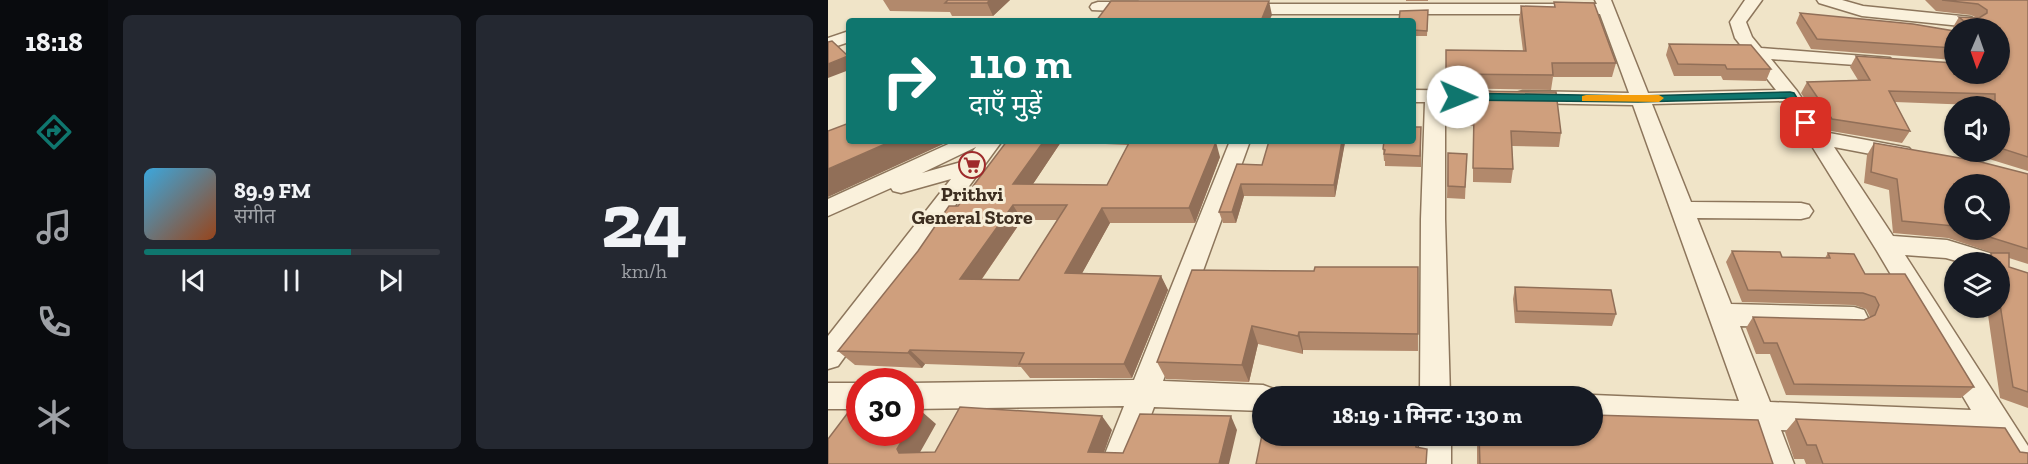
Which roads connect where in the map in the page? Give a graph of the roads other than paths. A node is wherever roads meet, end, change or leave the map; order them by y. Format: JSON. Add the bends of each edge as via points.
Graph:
{"nodes":[{"id":1,"x":1754,"y":0,"type":"edge"},
{"id":2,"x":1825,"y":0,"type":"edge"},
{"id":3,"x":1100,"y":3,"type":"edge"},
{"id":4,"x":1604,"y":4,"type":"edge"},
{"id":5,"x":1867,"y":6,"type":"edge"},
{"id":6,"x":1156,"y":8,"type":"edge"},
{"id":7,"x":1227,"y":8,"type":"edge"},
{"id":8,"x":1284,"y":15,"type":"edge"},
{"id":9,"x":1089,"y":18,"type":"edge"},
{"id":10,"x":1945,"y":18,"type":"edge"},
{"id":11,"x":828,"y":31,"type":"edge"},
{"id":12,"x":846,"y":31,"type":"edge"},
{"id":13,"x":846,"y":37,"type":"edge"},
{"id":14,"x":828,"y":44,"type":"edge"},
{"id":15,"x":1758,"y":53,"type":"junction"},
{"id":16,"x":1897,"y":63,"type":"edge"},
{"id":17,"x":1790,"y":95,"type":"junction"},
{"id":18,"x":1424,"y":96,"type":"edge"},
{"id":19,"x":1638,"y":99,"type":"junction"},
{"id":20,"x":1815,"y":137,"type":"junction"},
{"id":21,"x":966,"y":144,"type":"edge"},
{"id":22,"x":990,"y":144,"type":"edge"},
{"id":23,"x":1239,"y":144,"type":"edge"},
{"id":24,"x":1927,"y":156,"type":"edge"},
{"id":25,"x":974,"y":166,"type":"junction"},
{"id":26,"x":872,"y":188,"type":"junction"},
{"id":27,"x":828,"y":208,"type":"edge"},
{"id":28,"x":1681,"y":210,"type":"junction"},
{"id":29,"x":1801,"y":211,"type":"dead end"},
{"id":30,"x":1886,"y":245,"type":"junction"},
{"id":31,"x":1956,"y":252,"type":"edge"},
{"id":32,"x":1722,"y":315,"type":"junction"},
{"id":33,"x":1854,"y":318,"type":"edge"},
{"id":34,"x":828,"y":357,"type":"edge"},
{"id":35,"x":1435,"y":386,"type":"edge"},
{"id":36,"x":1142,"y":393,"type":"junction"},
{"id":37,"x":971,"y":395,"type":"junction"},
{"id":38,"x":828,"y":396,"type":"edge"},
{"id":39,"x":846,"y":396,"type":"edge"},
{"id":40,"x":924,"y":396,"type":"edge"},
{"id":41,"x":1252,"y":398,"type":"edge"},
{"id":42,"x":1603,"y":409,"type":"edge"},
{"id":43,"x":1761,"y":415,"type":"junction"},
{"id":44,"x":956,"y":422,"type":"edge"},
{"id":45,"x":1997,"y":425,"type":"junction"},
{"id":46,"x":1435,"y":446,"type":"edge"},
{"id":47,"x":1117,"y":464,"type":"edge"},
{"id":48,"x":1435,"y":464,"type":"edge"},
{"id":49,"x":1778,"y":464,"type":"edge"},
{"id":50,"x":2020,"y":464,"type":"edge"}],
"edges":[{"from":1,"to":15,"type":"street","via":[[1738,22],[1744,38]]},
{"from":2,"to":5,"type":"street"},
{"from":3,"to":6,"type":"street"},
{"from":3,"to":9,"type":"street"},
{"from":4,"to":8,"type":"street"},
{"from":4,"to":19,"type":"street"},
{"from":5,"to":10,"type":"street"},
{"from":7,"to":8,"type":"street"},
{"from":11,"to":12,"type":"street"},
{"from":13,"to":14,"type":"street"},
{"from":15,"to":16,"type":"street"},
{"from":15,"to":17,"type":"street"},
{"from":17,"to":19,"type":"street"},
{"from":17,"to":20,"type":"street"},
{"from":18,"to":19,"type":"street"},
{"from":18,"to":35,"type":"street","via":[[1432,219]]},
{"from":19,"to":28,"type":"street"},
{"from":20,"to":24,"type":"street"},
{"from":20,"to":30,"type":"street"},
{"from":21,"to":26,"type":"street"},
{"from":22,"to":25,"type":"street"},
{"from":23,"to":36,"type":"street"},
{"from":25,"to":26,"type":"street","via":[[895,187]]},
{"from":25,"to":34,"type":"street"},
{"from":26,"to":27,"type":"street"},
{"from":28,"to":29,"type":"street"},
{"from":28,"to":32,"type":"street"},
{"from":30,"to":31,"type":"street"},
{"from":30,"to":45,"type":"street"},
{"from":32,"to":33,"type":"street"},
{"from":32,"to":43,"type":"street"},
{"from":36,"to":37,"type":"street"},
{"from":36,"to":41,"type":"street"},
{"from":36,"to":47,"type":"street"},
{"from":37,"to":40,"type":"street"},
{"from":37,"to":44,"type":"street"},
{"from":38,"to":39,"type":"street"},
{"from":42,"to":43,"type":"street"},
{"from":43,"to":45,"type":"street"},
{"from":43,"to":49,"type":"street"},
{"from":45,"to":50,"type":"street"},
{"from":46,"to":48,"type":"street"}]}
